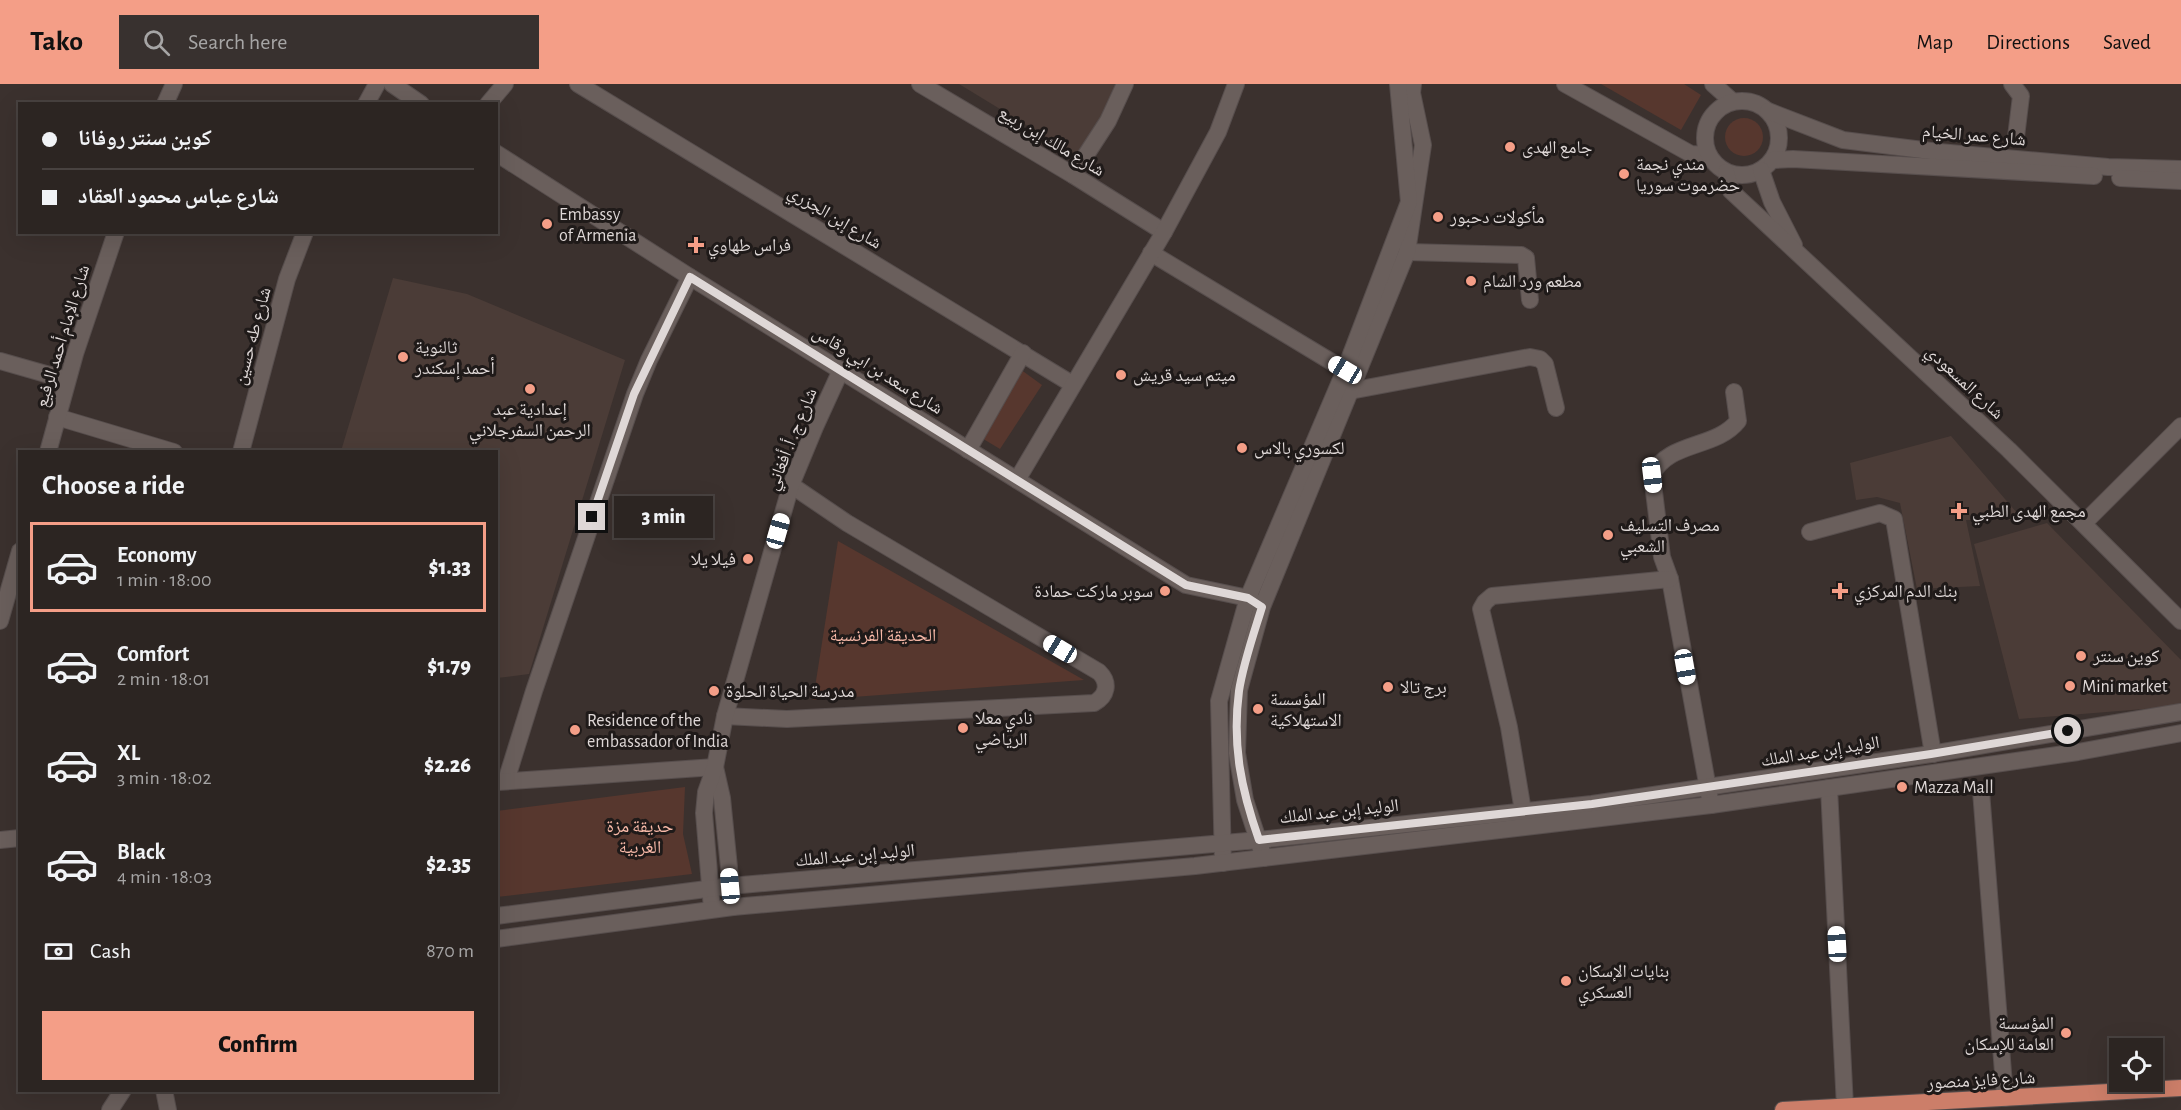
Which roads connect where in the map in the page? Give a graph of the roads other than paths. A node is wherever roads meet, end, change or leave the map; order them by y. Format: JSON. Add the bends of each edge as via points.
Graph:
{"nodes":[{"id":1,"x":174,"y":84,"type":"edge"},
{"id":2,"x":377,"y":84,"type":"edge"},
{"id":3,"x":392,"y":84,"type":"edge"},
{"id":4,"x":505,"y":84,"type":"edge"},
{"id":5,"x":578,"y":84,"type":"edge"},
{"id":6,"x":920,"y":84,"type":"edge"},
{"id":7,"x":1125,"y":84,"type":"edge"},
{"id":8,"x":1236,"y":84,"type":"edge"},
{"id":9,"x":1398,"y":84,"type":"edge"},
{"id":10,"x":1413,"y":84,"type":"edge"},
{"id":11,"x":1565,"y":84,"type":"edge"},
{"id":12,"x":1713,"y":84,"type":"edge"},
{"id":13,"x":2012,"y":84,"type":"edge"},
{"id":14,"x":1732,"y":101,"type":"junction"},
{"id":15,"x":166,"y":102,"type":"edge"},
{"id":16,"x":367,"y":102,"type":"edge"},
{"id":17,"x":418,"y":102,"type":"edge"},
{"id":18,"x":490,"y":102,"type":"edge"},
{"id":19,"x":1768,"y":111,"type":"junction"},
{"id":20,"x":2016,"y":137,"type":"dead end"},
{"id":21,"x":498,"y":154,"type":"edge"},
{"id":22,"x":1708,"y":155,"type":"junction"},
{"id":23,"x":1766,"y":165,"type":"junction"},
{"id":24,"x":2181,"y":169,"type":"edge"},
{"id":25,"x":1726,"y":172,"type":"junction"},
{"id":26,"x":1073,"y":175,"type":"junction"},
{"id":27,"x":2181,"y":182,"type":"edge"},
{"id":28,"x":1164,"y":232,"type":"junction"},
{"id":29,"x":115,"y":234,"type":"edge"},
{"id":30,"x":303,"y":234,"type":"edge"},
{"id":31,"x":1797,"y":251,"type":"junction"},
{"id":32,"x":1407,"y":252,"type":"junction"},
{"id":33,"x":1152,"y":253,"type":"junction"},
{"id":34,"x":690,"y":277,"type":"junction"},
{"id":35,"x":1530,"y":300,"type":"dead end"},
{"id":36,"x":1023,"y":353,"type":"junction"},
{"id":37,"x":0,"y":361,"type":"edge"},
{"id":38,"x":841,"y":370,"type":"junction"},
{"id":39,"x":1345,"y":370,"type":"junction"},
{"id":40,"x":67,"y":380,"type":"junction"},
{"id":41,"x":1072,"y":384,"type":"junction"},
{"id":42,"x":1350,"y":391,"type":"junction"},
{"id":43,"x":1734,"y":392,"type":"dead end"},
{"id":44,"x":1556,"y":408,"type":"dead end"},
{"id":45,"x":57,"y":417,"type":"junction"},
{"id":46,"x":2181,"y":426,"type":"edge"},
{"id":47,"x":49,"y":450,"type":"edge"},
{"id":48,"x":167,"y":450,"type":"edge"},
{"id":49,"x":242,"y":450,"type":"edge"},
{"id":50,"x":968,"y":450,"type":"junction"},
{"id":51,"x":1017,"y":480,"type":"junction"},
{"id":52,"x":791,"y":485,"type":"junction"},
{"id":53,"x":2084,"y":523,"type":"junction"},
{"id":54,"x":1810,"y":532,"type":"dead end"},
{"id":55,"x":18,"y":558,"type":"edge"},
{"id":56,"x":1670,"y":579,"type":"junction"},
{"id":57,"x":1255,"y":602,"type":"junction"},
{"id":58,"x":0,"y":621,"type":"edge"},
{"id":59,"x":2181,"y":621,"type":"edge"},
{"id":60,"x":2181,"y":712,"type":"edge"},
{"id":61,"x":725,"y":716,"type":"junction"},
{"id":62,"x":2181,"y":733,"type":"edge"},
{"id":63,"x":1933,"y":754,"type":"junction"},
{"id":64,"x":715,"y":767,"type":"junction"},
{"id":65,"x":501,"y":781,"type":"edge"},
{"id":66,"x":1707,"y":788,"type":"junction"},
{"id":67,"x":1829,"y":788,"type":"junction"},
{"id":68,"x":1981,"y":791,"type":"dead end"},
{"id":69,"x":1711,"y":805,"type":"junction"},
{"id":70,"x":1523,"y":811,"type":"junction"},
{"id":71,"x":18,"y":838,"type":"edge"},
{"id":72,"x":0,"y":840,"type":"edge"},
{"id":73,"x":1259,"y":840,"type":"junction"},
{"id":74,"x":1222,"y":843,"type":"junction"},
{"id":75,"x":1264,"y":858,"type":"junction"},
{"id":76,"x":1223,"y":863,"type":"junction"},
{"id":77,"x":730,"y":886,"type":"junction"},
{"id":78,"x":710,"y":889,"type":"junction"},
{"id":79,"x":733,"y":907,"type":"junction"},
{"id":80,"x":712,"y":909,"type":"junction"},
{"id":81,"x":498,"y":916,"type":"edge"},
{"id":82,"x":498,"y":939,"type":"edge"},
{"id":83,"x":2181,"y":1088,"type":"edge"},
{"id":84,"x":122,"y":1092,"type":"edge"},
{"id":85,"x":164,"y":1092,"type":"edge"},
{"id":86,"x":2005,"y":1098,"type":"junction"},
{"id":87,"x":1845,"y":1107,"type":"junction"},
{"id":88,"x":1884,"y":1107,"type":"edge"},
{"id":89,"x":110,"y":1110,"type":"edge"},
{"id":90,"x":168,"y":1110,"type":"edge"},
{"id":91,"x":1783,"y":1110,"type":"edge"}],
"edges":[{"from":1,"to":15,"type":"street"},
{"from":2,"to":16,"type":"street"},
{"from":3,"to":17,"type":"street"},
{"from":4,"to":18,"type":"street"},
{"from":5,"to":36,"type":"street","name":"شارع إبن الجزري"},
{"from":6,"to":26,"type":"street","name":"شارع مالك إبن ربيع"},
{"from":7,"to":26,"type":"street","via":[[1108,121]]},
{"from":8,"to":28,"type":"street","via":[[1218,132]]},
{"from":9,"to":39,"type":"street","via":[[1408,202]]},
{"from":10,"to":32,"type":"street","via":[[1423,145]]},
{"from":11,"to":22,"type":"street","via":[[1691,154]]},
{"from":12,"to":14,"type":"street"},
{"from":13,"to":20,"type":"street","via":[[2021,96]]},
{"from":14,"to":19,"type":"street","via":[[1751,102]]},
{"from":14,"to":22,"type":"street","via":[[1713,113],[1707,122],[1704,133]]},
{"from":19,"to":23,"type":"street","via":[[1779,140],[1777,151]]},
{"from":19,"to":24,"type":"street","name":"شارع عمر الخيام","via":[[1843,140],[2108,167]]},
{"from":21,"to":34,"type":"street","name":"شارع سعد بن ابي وقاس"},
{"from":22,"to":25,"type":"street"},
{"from":23,"to":25,"type":"street","via":[[1750,174]]},
{"from":23,"to":27,"type":"street","name":"شارع عمر الخيام","via":[[1804,160]]},
{"from":23,"to":31,"type":"street","via":[[1772,202]]},
{"from":25,"to":31,"type":"street","name":"شارع المسعودي","via":[[1731,191]]},
{"from":26,"to":28,"type":"street","name":"شارع مالك إبن ربيع"},
{"from":28,"to":33,"type":"street"},
{"from":29,"to":40,"type":"street","name":"شارع الإمام أحمد الرفيع"},
{"from":30,"to":49,"type":"street","name":"شارع طه حسين","via":[[287,279]]},
{"from":31,"to":53,"type":"street","name":"شارع المسعودي"},
{"from":32,"to":35,"type":"street","via":[[1521,255],[1526,258]]},
{"from":32,"to":42,"type":"street"},
{"from":33,"to":39,"type":"street"},
{"from":33,"to":41,"type":"street"},
{"from":34,"to":38,"type":"street","name":"شارع سعد بن ابي وقاس"},
{"from":34,"to":65,"type":"street","via":[[634,394]]},
{"from":36,"to":41,"type":"street","name":"شارع إبن الجزري"},
{"from":36,"to":50,"type":"street"},
{"from":37,"to":40,"type":"street"},
{"from":38,"to":50,"type":"street","name":"شارع سعد بن ابي وقاس"},
{"from":38,"to":52,"type":"street","name":"شارع ج. أ. أفغاني"},
{"from":39,"to":57,"type":"street"},
{"from":40,"to":45,"type":"street","name":"شارع الإمام أحمد الرفيع"},
{"from":41,"to":51,"type":"street"},
{"from":42,"to":44,"type":"street","via":[[1530,357],[1545,364]]},
{"from":42,"to":57,"type":"street"},
{"from":43,"to":56,"type":"street","via":[[1738,422],[1733,428],[1724,435],[1679,450],[1657,464],[1652,475],[1662,557]]},
{"from":45,"to":47,"type":"street","name":"شارع الإمام أحمد الرفيع"},
{"from":45,"to":48,"type":"street"},
{"from":46,"to":53,"type":"street"},
{"from":50,"to":51,"type":"street","name":"شارع سعد بن ابي وقاس"},
{"from":51,"to":57,"type":"street","name":"شارع سعد بن ابي وقاس","via":[[1186,585]]},
{"from":52,"to":61,"type":"street","name":"شارع ج. أ. أفغاني"},
{"from":52,"to":61,"type":"street","via":[[847,523],[1099,672],[1105,681],[1105,692],[1094,703],[787,719]]},
{"from":53,"to":59,"type":"street","name":"شارع المسعودي"},
{"from":54,"to":63,"type":"street","via":[[1880,513],[1894,519]]},
{"from":55,"to":58,"type":"street"},
{"from":56,"to":66,"type":"street"},
{"from":56,"to":70,"type":"street","via":[[1492,596],[1485,602],[1481,609],[1509,727]]},
{"from":57,"to":73,"type":"street","via":[[1239,690],[1237,753],[1245,800]]},
{"from":57,"to":74,"type":"street","via":[[1219,701]]},
{"from":60,"to":63,"type":"street","name":"الوليد إبن عبد الملك"},
{"from":61,"to":64,"type":"street","name":"شارع ج. أ. أفغاني"},
{"from":62,"to":67,"type":"street","name":"الوليد إبن عبد الملك"},
{"from":63,"to":66,"type":"street","name":"الوليد إبن عبد الملك"},
{"from":64,"to":65,"type":"street"},
{"from":64,"to":77,"type":"street","name":"شارع ج. أ. أفغاني","via":[[722,798]]},
{"from":64,"to":78,"type":"street","name":"شارع ج. أ. أفغاني","via":[[704,802]]},
{"from":66,"to":69,"type":"street"},
{"from":66,"to":70,"type":"street","name":"الوليد إبن عبد الملك"},
{"from":67,"to":69,"type":"street","name":"الوليد إبن عبد الملك"},
{"from":67,"to":87,"type":"street"},
{"from":68,"to":86,"type":"street"},
{"from":69,"to":75,"type":"street","name":"الوليد إبن عبد الملك"},
{"from":70,"to":73,"type":"street","name":"الوليد إبن عبد الملك"},
{"from":71,"to":72,"type":"street"},
{"from":73,"to":74,"type":"street","name":"الوليد إبن عبد الملك"},
{"from":73,"to":75,"type":"street"},
{"from":74,"to":76,"type":"street"},
{"from":74,"to":77,"type":"street","name":"الوليد إبن عبد الملك"},
{"from":75,"to":76,"type":"street","name":"الوليد إبن عبد الملك"},
{"from":76,"to":79,"type":"street","name":"الوليد إبن عبد الملك"},
{"from":77,"to":78,"type":"street","name":"الوليد إبن عبد الملك"},
{"from":77,"to":79,"type":"street","name":"شارع ج. أ. أفغاني"},
{"from":78,"to":80,"type":"street","name":"شارع ج. أ. أفغاني"},
{"from":78,"to":81,"type":"street","name":"الوليد إبن عبد الملك"},
{"from":79,"to":80,"type":"street","name":"الوليد إبن عبد الملك"},
{"from":80,"to":82,"type":"street","name":"الوليد إبن عبد الملك"},
{"from":83,"to":86,"type":"highway","name":"شارع فايز منصور"},
{"from":84,"to":89,"type":"street"},
{"from":85,"to":90,"type":"street"},
{"from":86,"to":88,"type":"highway","name":"شارع فايز منصور"},
{"from":87,"to":88,"type":"highway","name":"شارع فايز منصور"},
{"from":87,"to":91,"type":"highway","name":"شارع فايز منصور"}]}
